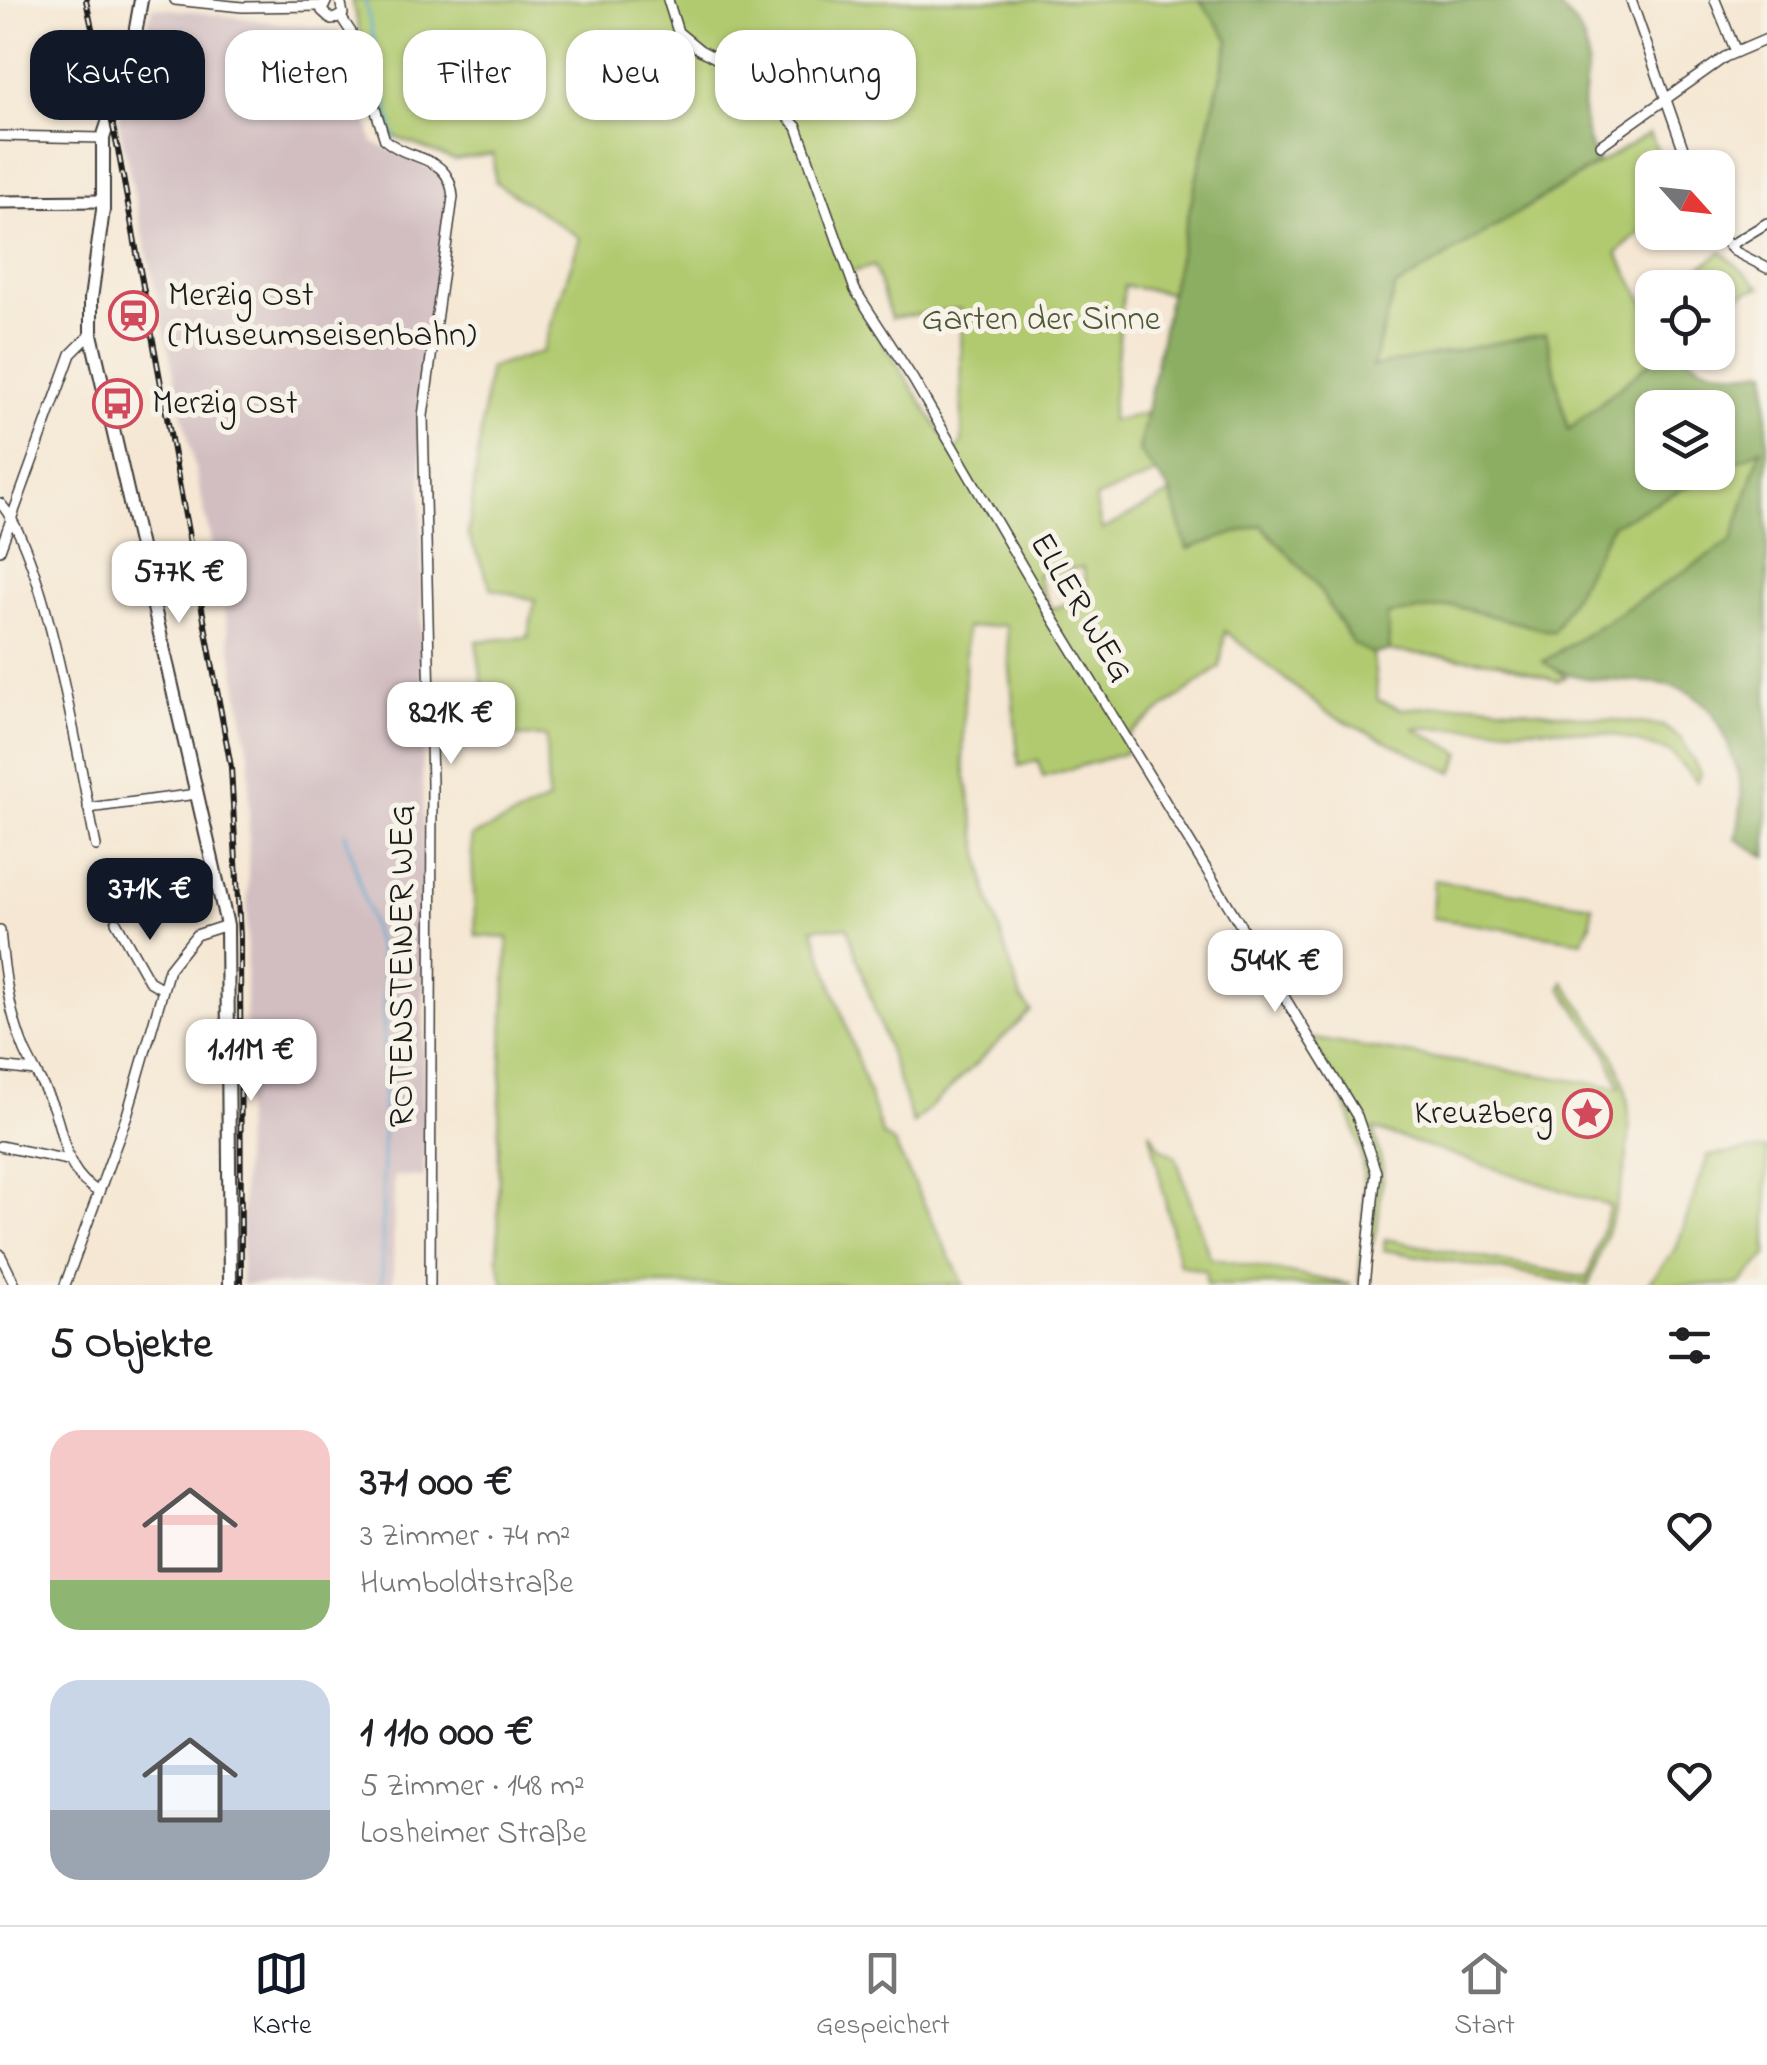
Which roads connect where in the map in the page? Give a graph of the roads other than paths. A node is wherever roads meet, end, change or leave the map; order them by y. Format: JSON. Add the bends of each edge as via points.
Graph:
{"nodes":[{"id":1,"x":141,"y":0,"type":"edge"},
{"id":2,"x":175,"y":0,"type":"edge"},
{"id":3,"x":342,"y":0,"type":"edge"},
{"id":4,"x":668,"y":0,"type":"edge"},
{"id":5,"x":1631,"y":0,"type":"edge"},
{"id":6,"x":1715,"y":0,"type":"edge"},
{"id":7,"x":324,"y":3,"type":"edge"},
{"id":8,"x":341,"y":17,"type":"junction"},
{"id":9,"x":1767,"y":39,"type":"edge"},
{"id":10,"x":1736,"y":52,"type":"junction"},
{"id":11,"x":1666,"y":100,"type":"junction"},
{"id":12,"x":0,"y":136,"type":"edge"},
{"id":13,"x":103,"y":138,"type":"junction"},
{"id":14,"x":1602,"y":145,"type":"dead end"},
{"id":15,"x":1684,"y":150,"type":"edge"},
{"id":16,"x":103,"y":201,"type":"junction"},
{"id":17,"x":0,"y":202,"type":"edge"},
{"id":18,"x":1767,"y":223,"type":"edge"},
{"id":19,"x":1735,"y":242,"type":"edge"},
{"id":20,"x":1735,"y":249,"type":"edge"},
{"id":21,"x":1767,"y":268,"type":"edge"},
{"id":22,"x":91,"y":334,"type":"junction"},
{"id":23,"x":0,"y":503,"type":"edge"},
{"id":24,"x":12,"y":518,"type":"junction"},
{"id":25,"x":0,"y":550,"type":"edge"},
{"id":26,"x":197,"y":794,"type":"junction"},
{"id":27,"x":88,"y":808,"type":"junction"},
{"id":28,"x":96,"y":846,"type":"dead end"},
{"id":29,"x":116,"y":922,"type":"dead end"},
{"id":30,"x":227,"y":925,"type":"junction"},
{"id":31,"x":0,"y":930,"type":"edge"},
{"id":32,"x":161,"y":988,"type":"junction"},
{"id":33,"x":0,"y":1067,"type":"edge"},
{"id":34,"x":34,"y":1071,"type":"junction"},
{"id":35,"x":0,"y":1146,"type":"edge"},
{"id":36,"x":68,"y":1160,"type":"junction"},
{"id":37,"x":98,"y":1192,"type":"junction"},
{"id":38,"x":0,"y":1254,"type":"edge"},
{"id":39,"x":15,"y":1285,"type":"edge"},
{"id":40,"x":65,"y":1285,"type":"edge"},
{"id":41,"x":230,"y":1285,"type":"edge"},
{"id":42,"x":430,"y":1285,"type":"edge"},
{"id":43,"x":1364,"y":1285,"type":"edge"}],
"edges":[{"from":1,"to":13,"type":"main road"},
{"from":2,"to":7,"type":"street","via":[[242,8]]},
{"from":3,"to":8,"type":"street"},
{"from":4,"to":43,"type":"street","name":"ELLER WEG","via":[[678,32],[746,74],[798,127],[855,290],[1357,1116],[1376,1172]]},
{"from":5,"to":11,"type":"street"},
{"from":6,"to":10,"type":"street"},
{"from":7,"to":8,"type":"street","via":[[328,19]]},
{"from":8,"to":42,"type":"street","name":"ROTENSTEINER WEG","via":[[352,32],[385,140],[434,160],[452,184],[424,416],[432,784]]},
{"from":9,"to":10,"type":"street"},
{"from":10,"to":11,"type":"street"},
{"from":11,"to":14,"type":"street"},
{"from":11,"to":15,"type":"street"},
{"from":12,"to":13,"type":"street"},
{"from":13,"to":16,"type":"main road"},
{"from":16,"to":17,"type":"street"},
{"from":16,"to":22,"type":"main road"},
{"from":18,"to":19,"type":"street"},
{"from":20,"to":21,"type":"street"},
{"from":22,"to":24,"type":"street","via":[[71,354]]},
{"from":22,"to":26,"type":"main road"},
{"from":23,"to":24,"type":"street"},
{"from":24,"to":25,"type":"street"},
{"from":24,"to":27,"type":"street","via":[[57,657]]},
{"from":26,"to":27,"type":"street"},
{"from":26,"to":30,"type":"main road"},
{"from":27,"to":28,"type":"street"},
{"from":29,"to":32,"type":"street","via":[[149,981]]},
{"from":30,"to":32,"type":"street","via":[[187,942]]},
{"from":30,"to":41,"type":"main road"},
{"from":31,"to":34,"type":"street","via":[[11,1006]]},
{"from":32,"to":37,"type":"street"},
{"from":33,"to":34,"type":"street"},
{"from":34,"to":36,"type":"street"},
{"from":35,"to":36,"type":"street"},
{"from":36,"to":37,"type":"street"},
{"from":37,"to":40,"type":"street"},
{"from":38,"to":39,"type":"street"}]}
